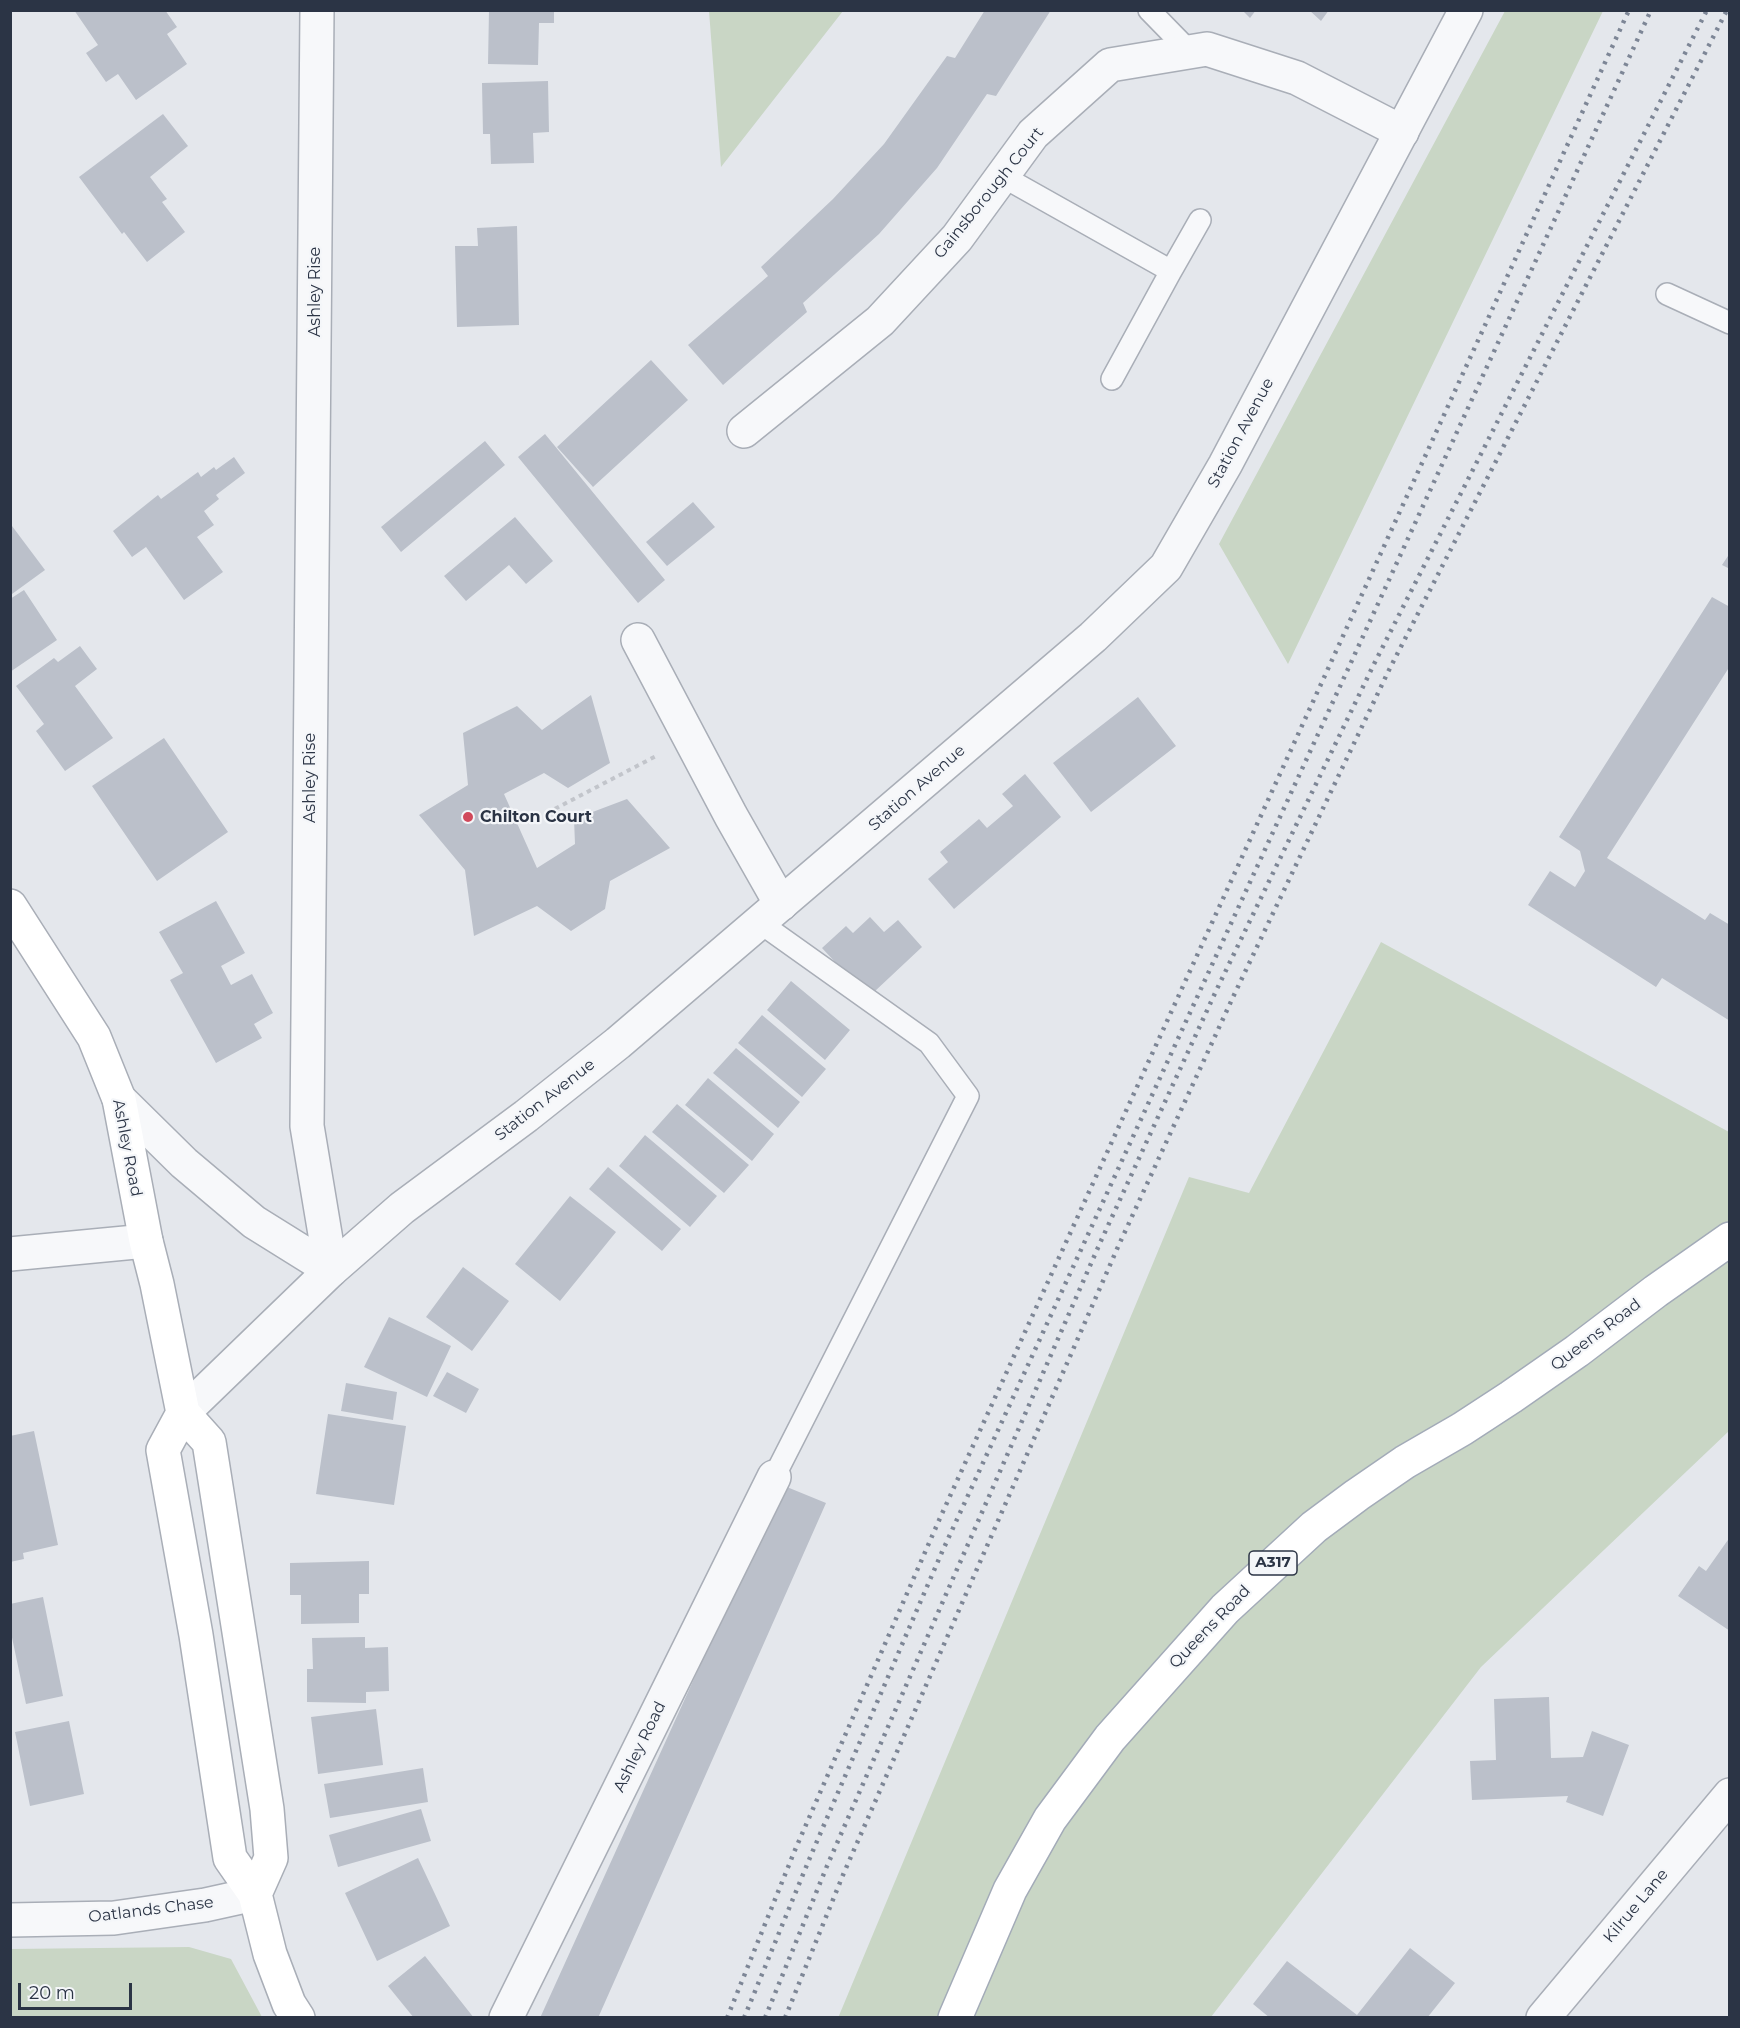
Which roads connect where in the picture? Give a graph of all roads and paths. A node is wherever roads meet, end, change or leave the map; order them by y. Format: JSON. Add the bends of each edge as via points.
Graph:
{"nodes":[{"id":1,"x":317,"y":10,"type":"edge"},
{"id":2,"x":1149,"y":10,"type":"edge"},
{"id":3,"x":1466,"y":10,"type":"edge"},
{"id":4,"x":1190,"y":52,"type":"junction"},
{"id":5,"x":1402,"y":132,"type":"junction"},
{"id":6,"x":1002,"y":176,"type":"junction"},
{"id":7,"x":1200,"y":220,"type":"dead end"},
{"id":8,"x":1170,"y":271,"type":"junction"},
{"id":9,"x":1666,"y":294,"type":"dead end"},
{"id":10,"x":1730,"y":323,"type":"edge"},
{"id":11,"x":1112,"y":379,"type":"dead end"},
{"id":12,"x":744,"y":431,"type":"dead end"},
{"id":13,"x":638,"y":640,"type":"dead end"},
{"id":14,"x":689,"y":738,"type":"junction"},
{"id":15,"x":547,"y":813,"type":"dead end"},
{"id":16,"x":10,"y":906,"type":"edge"},
{"id":17,"x":770,"y":913,"type":"junction"},
{"id":18,"x":119,"y":1099,"type":"junction"},
{"id":19,"x":1730,"y":1239,"type":"edge"},
{"id":20,"x":146,"y":1241,"type":"junction"},
{"id":21,"x":10,"y":1254,"type":"edge"},
{"id":22,"x":331,"y":1270,"type":"junction"},
{"id":23,"x":183,"y":1413,"type":"junction"},
{"id":24,"x":774,"y":1477,"type":"joint"},
{"id":25,"x":1730,"y":1795,"type":"edge"},
{"id":26,"x":255,"y":1894,"type":"junction"},
{"id":27,"x":10,"y":1920,"type":"edge"},
{"id":28,"x":298,"y":2018,"type":"edge"},
{"id":29,"x":506,"y":2018,"type":"edge"},
{"id":30,"x":955,"y":2018,"type":"edge"},
{"id":31,"x":1543,"y":2018,"type":"edge"}],
"edges":[{"from":1,"to":22,"type":"street","name":"Ashley Rise","via":[[308,1126]]},
{"from":2,"to":4,"type":"lane"},
{"from":3,"to":5,"type":"street","name":"Station Avenue"},
{"from":4,"to":5,"type":"street","name":"Gainsborough Court","via":[[1207,49],[1297,78]]},
{"from":4,"to":6,"type":"street","name":"Gainsborough Court","via":[[1110,65],[1033,134]]},
{"from":5,"to":17,"type":"street","name":"Station Avenue","via":[[1225,465],[1166,567],[1093,637]]},
{"from":6,"to":8,"type":"lane"},
{"from":6,"to":12,"type":"street","name":"Gainsborough Court","via":[[957,238],[880,321]]},
{"from":7,"to":8,"type":"lane"},
{"from":8,"to":11,"type":"lane"},
{"from":9,"to":10,"type":"lane"},
{"from":13,"to":14,"type":"street"},
{"from":14,"to":15,"type":"path"},
{"from":14,"to":17,"type":"street"},
{"from":16,"to":18,"type":"main road","name":"Ashley Road","via":[[94,1037]]},
{"from":17,"to":22,"type":"street","name":"Station Avenue","via":[[618,1042],[402,1208]]},
{"from":17,"to":24,"type":"lane","via":[[929,1043],[968,1096]]},
{"from":18,"to":20,"type":"main road","name":"Ashley Road"},
{"from":18,"to":22,"type":"street","via":[[184,1163],[254,1222]]},
{"from":19,"to":30,"type":"main road","name":"Queens Road","number":"A317","via":[[1511,1397],[1405,1462],[1314,1527],[1226,1609],[1110,1738],[1050,1819],[1010,1890]]},
{"from":20,"to":21,"type":"street"},
{"from":20,"to":23,"type":"main road","name":"Ashley Road"},
{"from":22,"to":23,"type":"street","name":"Station Avenue"},
{"from":23,"to":26,"type":"main road","via":[[163,1450],[230,1858]]},
{"from":23,"to":26,"type":"main road","via":[[209,1442],[267,1809],[272,1858]]},
{"from":24,"to":29,"type":"street","name":"Ashley Road"},
{"from":25,"to":31,"type":"street","name":"Kilrue Lane"},
{"from":26,"to":27,"type":"street","name":"Oatlands Chase","via":[[114,1918]]},
{"from":26,"to":28,"type":"main road","via":[[270,1954]]}]}
